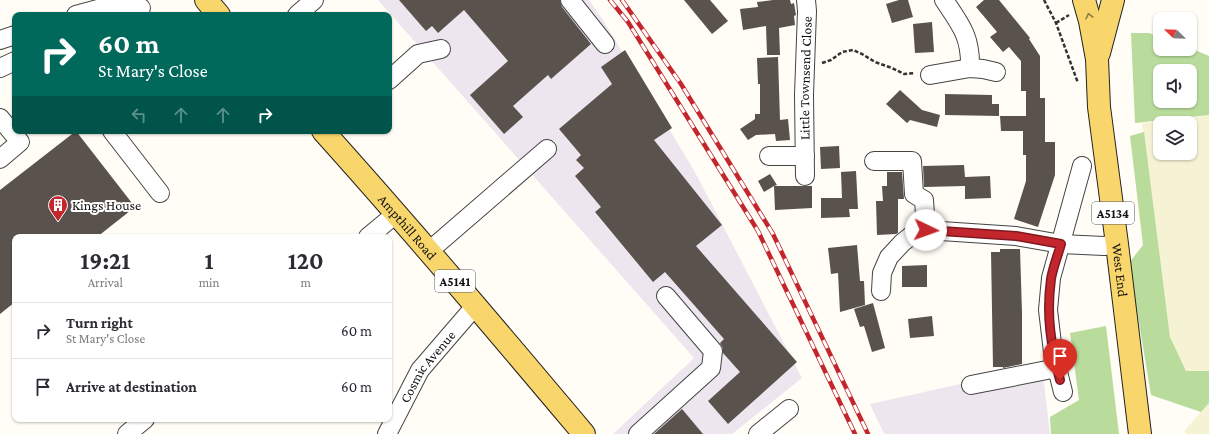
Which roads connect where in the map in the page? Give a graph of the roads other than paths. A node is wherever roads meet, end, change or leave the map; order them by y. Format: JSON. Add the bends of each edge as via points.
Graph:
{"nodes":[{"id":1,"x":206,"y":0,"type":"edge"},
{"id":2,"x":314,"y":0,"type":"edge"},
{"id":3,"x":570,"y":0,"type":"edge"},
{"id":4,"x":806,"y":0,"type":"edge"},
{"id":5,"x":944,"y":0,"type":"edge"},
{"id":6,"x":1084,"y":0,"type":"edge"},
{"id":7,"x":1113,"y":0,"type":"edge"},
{"id":8,"x":98,"y":4,"type":"edge"},
{"id":9,"x":143,"y":8,"type":"edge"},
{"id":10,"x":82,"y":12,"type":"edge"},
{"id":11,"x":216,"y":12,"type":"edge"},
{"id":12,"x":300,"y":12,"type":"edge"},
{"id":13,"x":12,"y":36,"type":"edge"},
{"id":14,"x":0,"y":40,"type":"edge"},
{"id":15,"x":605,"y":44,"type":"dead end"},
{"id":16,"x":441,"y":49,"type":"dead end"},
{"id":17,"x":1097,"y":59,"type":"junction"},
{"id":18,"x":12,"y":62,"type":"edge"},
{"id":19,"x":0,"y":68,"type":"edge"},
{"id":20,"x":970,"y":68,"type":"junction"},
{"id":21,"x":996,"y":72,"type":"dead end"},
{"id":22,"x":930,"y":75,"type":"road end"},
{"id":23,"x":392,"y":77,"type":"edge"},
{"id":24,"x":0,"y":118,"type":"edge"},
{"id":25,"x":12,"y":132,"type":"edge"},
{"id":26,"x":13,"y":134,"type":"edge"},
{"id":27,"x":114,"y":134,"type":"edge"},
{"id":28,"x":328,"y":134,"type":"edge"},
{"id":29,"x":547,"y":149,"type":"dead end"},
{"id":30,"x":769,"y":156,"type":"dead end"},
{"id":31,"x":805,"y":156,"type":"junction"},
{"id":32,"x":0,"y":159,"type":"edge"},
{"id":33,"x":874,"y":161,"type":"dead end"},
{"id":34,"x":1082,"y":166,"type":"dead end"},
{"id":35,"x":805,"y":176,"type":"dead end"},
{"id":36,"x":160,"y":193,"type":"dead end"},
{"id":37,"x":397,"y":214,"type":"junction"},
{"id":38,"x":926,"y":230,"type":"junction"},
{"id":39,"x":372,"y":234,"type":"edge"},
{"id":40,"x":1061,"y":244,"type":"junction"},
{"id":41,"x":1117,"y":244,"type":"junction"},
{"id":42,"x":429,"y":251,"type":"junction"},
{"id":43,"x":881,"y":291,"type":"dead end"},
{"id":44,"x":666,"y":296,"type":"dead end"},
{"id":45,"x":476,"y":305,"type":"junction"},
{"id":46,"x":1057,"y":368,"type":"junction"},
{"id":47,"x":971,"y":385,"type":"dead end"},
{"id":48,"x":1063,"y":392,"type":"dead end"},
{"id":49,"x":789,"y":409,"type":"dead end"},
{"id":50,"x":141,"y":422,"type":"edge"},
{"id":51,"x":127,"y":434,"type":"edge"},
{"id":52,"x":387,"y":434,"type":"edge"},
{"id":53,"x":584,"y":434,"type":"edge"},
{"id":54,"x":638,"y":434,"type":"edge"},
{"id":55,"x":758,"y":434,"type":"edge"},
{"id":56,"x":1140,"y":434,"type":"edge"}],
"edges":[{"from":1,"to":11,"type":"main road"},
{"from":2,"to":12,"type":"street"},
{"from":3,"to":15,"type":"street"},
{"from":4,"to":31,"type":"street","name":"Little Townsend Close"},
{"from":5,"to":20,"type":"street","via":[[967,37]]},
{"from":17,"to":6,"type":"main road","name":"West End","number":"A5134","one_way":true},
{"from":7,"to":17,"type":"main road","name":"West End","number":"A5134"},
{"from":8,"to":9,"type":"street"},
{"from":8,"to":10,"type":"street"},
{"from":13,"to":14,"type":"street"},
{"from":16,"to":23,"type":"street","via":[[418,54]]},
{"from":17,"to":41,"type":"main road","name":"West End","number":"A5134","via":[[1099,107]]},
{"from":18,"to":19,"type":"street"},
{"from":20,"to":21,"type":"street"},
{"from":20,"to":22,"type":"street"},
{"from":24,"to":25,"type":"street"},
{"from":26,"to":32,"type":"street","via":[[20,142]]},
{"from":27,"to":36,"type":"street"},
{"from":28,"to":37,"type":"main road","name":"Ampthill Road","number":"A5141"},
{"from":29,"to":42,"type":"street"},
{"from":30,"to":31,"type":"street","name":"Little Townsend Close"},
{"from":31,"to":35,"type":"street","name":"Little Townsend Close"},
{"from":33,"to":38,"type":"street","via":[[912,161],[914,194],[924,200]]},
{"from":34,"to":40,"type":"street"},
{"from":37,"to":39,"type":"street"},
{"from":37,"to":42,"type":"main road","name":"Ampthill Road","number":"A5141"},
{"from":38,"to":40,"type":"street","via":[[1016,236]]},
{"from":38,"to":43,"type":"street","via":[[912,235],[889,257],[882,273]]},
{"from":40,"to":41,"type":"street"},
{"from":40,"to":46,"type":"street","via":[[1051,278],[1048,310]]},
{"from":41,"to":56,"type":"main road","name":"West End","number":"A5134"},
{"from":42,"to":45,"type":"main road","name":"Ampthill Road","number":"A5141"},
{"from":44,"to":54,"type":"street","via":[[713,351],[711,368]]},
{"from":45,"to":52,"type":"street","name":"Cosmic Avenue","via":[[420,370]]},
{"from":45,"to":53,"type":"main road","name":"Ampthill Road","number":"A5141"},
{"from":46,"to":47,"type":"street"},
{"from":46,"to":48,"type":"street"},
{"from":49,"to":55,"type":"street"},
{"from":50,"to":51,"type":"street"}]}
